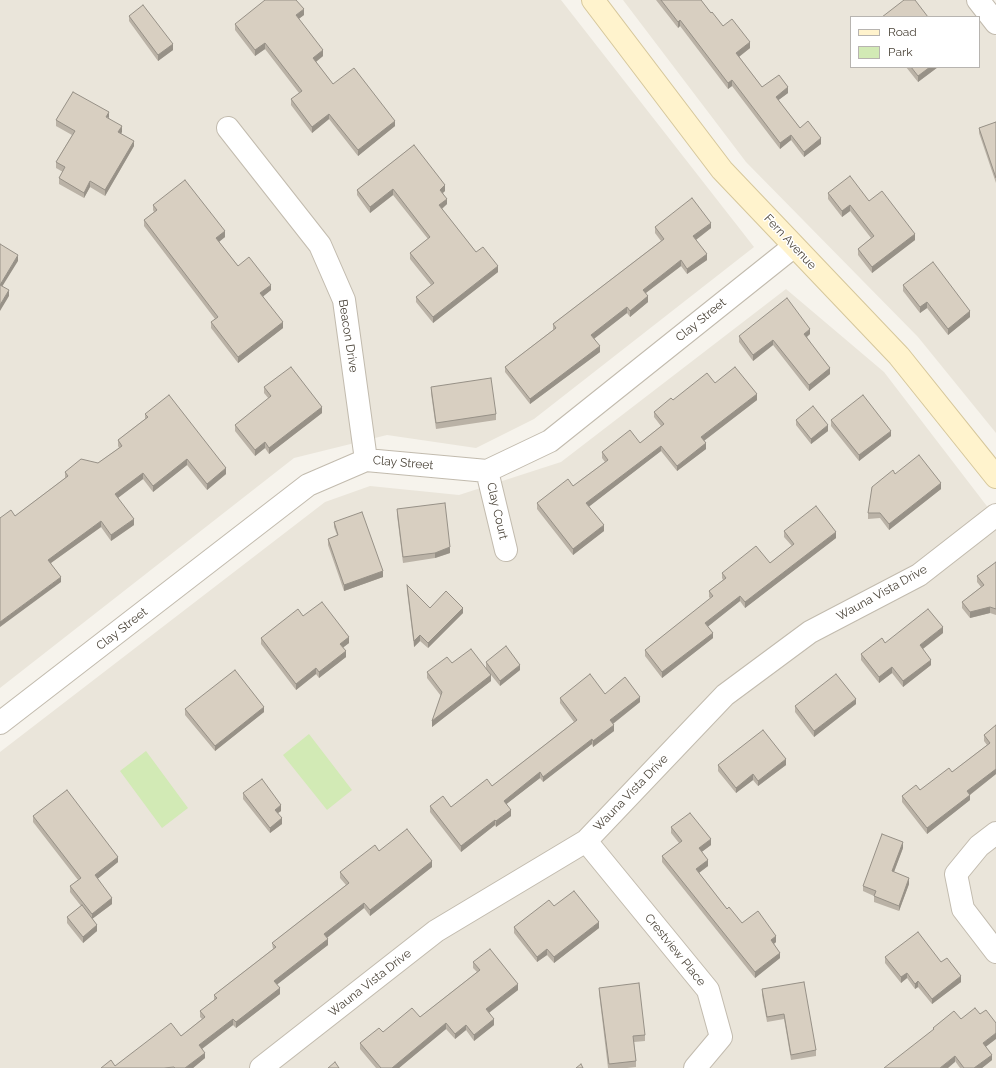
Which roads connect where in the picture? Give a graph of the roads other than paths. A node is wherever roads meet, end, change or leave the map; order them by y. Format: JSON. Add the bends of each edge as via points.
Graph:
{"nodes":[{"id":1,"x":592,"y":0,"type":"edge"},
{"id":2,"x":978,"y":0,"type":"edge"},
{"id":3,"x":996,"y":23,"type":"edge"},
{"id":4,"x":228,"y":128,"type":"dead end"},
{"id":5,"x":794,"y":247,"type":"junction"},
{"id":6,"x":366,"y":460,"type":"junction"},
{"id":7,"x":487,"y":471,"type":"junction"},
{"id":8,"x":996,"y":477,"type":"edge"},
{"id":9,"x":996,"y":515,"type":"edge"},
{"id":10,"x":506,"y":550,"type":"dead end"},
{"id":11,"x":0,"y":723,"type":"edge"},
{"id":12,"x":996,"y":833,"type":"edge"},
{"id":13,"x":586,"y":841,"type":"junction"},
{"id":14,"x":996,"y":952,"type":"edge"},
{"id":15,"x":261,"y":1068,"type":"edge"},
{"id":16,"x":695,"y":1068,"type":"edge"}],
"edges":[{"from":1,"to":5,"type":"main road","name":"Fern Avenue","via":[[722,170]]},
{"from":2,"to":3,"type":"street"},
{"from":4,"to":6,"type":"street","name":"Beacon Drive","via":[[320,245],[344,300]]},
{"from":5,"to":7,"type":"street","name":"Clay Street","via":[[550,441]]},
{"from":5,"to":8,"type":"main road","name":"Fern Avenue","via":[[899,356]]},
{"from":6,"to":7,"type":"street","name":"Clay Street"},
{"from":6,"to":11,"type":"street","name":"Clay Street","via":[[308,485]]},
{"from":7,"to":10,"type":"street","name":"Clay Court"},
{"from":9,"to":13,"type":"street","name":"Wauna Vista Drive","via":[[919,575],[810,632],[725,695]]},
{"from":12,"to":14,"type":"street","via":[[979,846],[956,874],[963,909]]},
{"from":13,"to":15,"type":"street","name":"Wauna Vista Drive","via":[[436,932]]},
{"from":13,"to":16,"type":"street","name":"Crestview Place","via":[[708,990],[721,1037]]}]}
